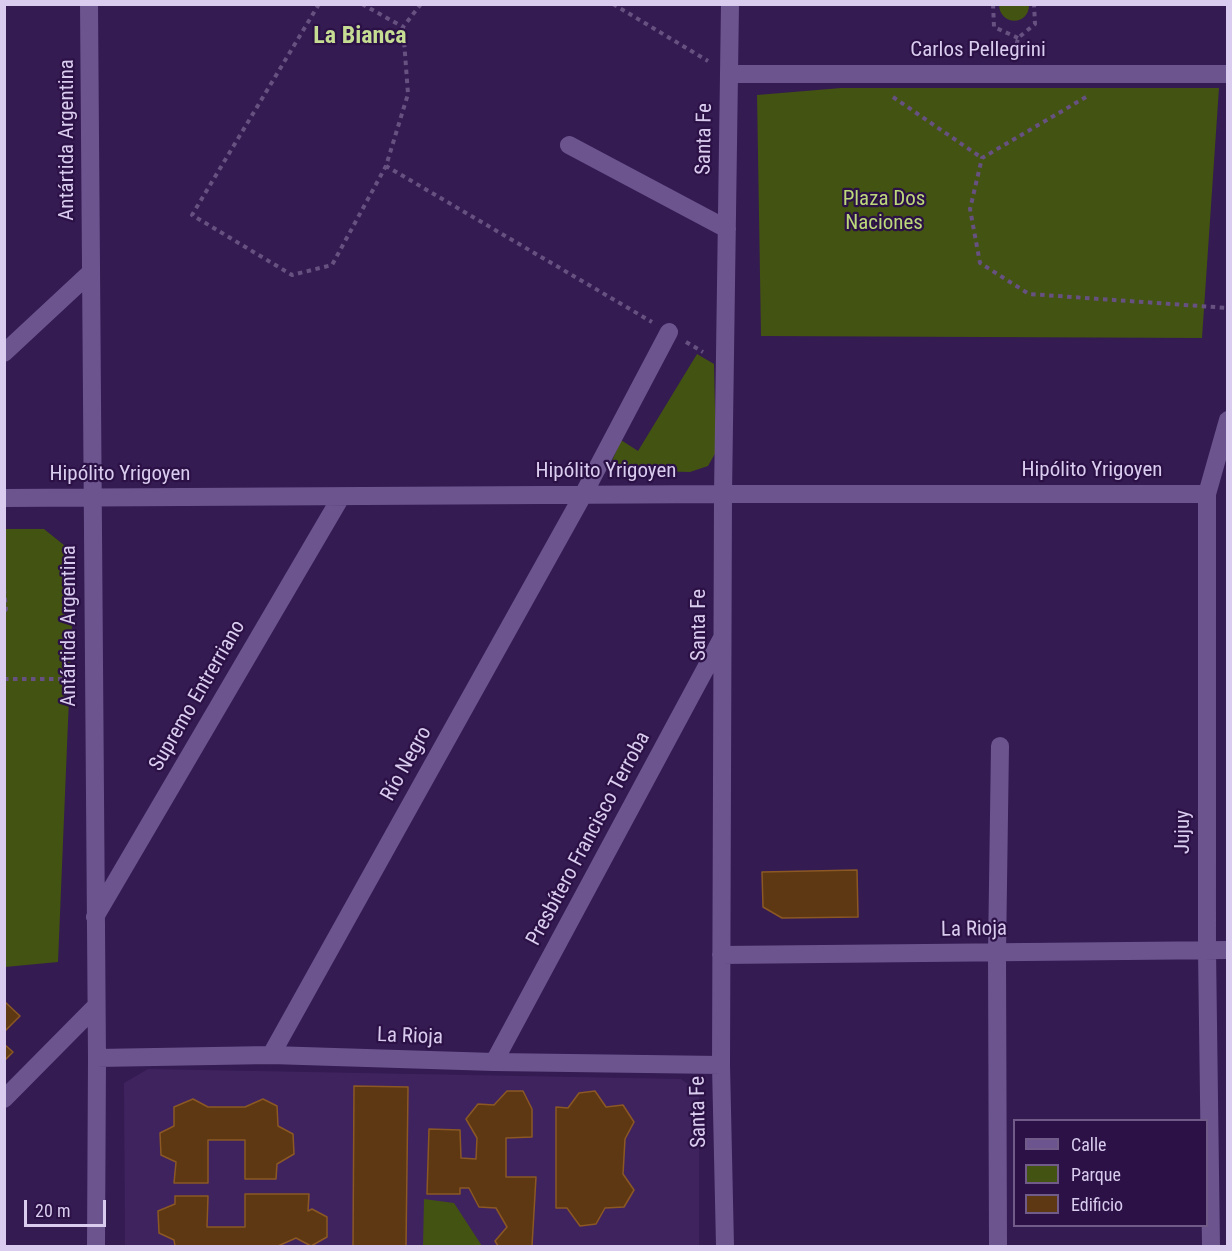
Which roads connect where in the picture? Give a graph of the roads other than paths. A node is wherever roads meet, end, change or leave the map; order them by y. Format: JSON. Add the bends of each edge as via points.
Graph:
{"nodes":[{"id":1,"x":90,"y":4,"type":"edge"},
{"id":2,"x":730,"y":4,"type":"edge"},
{"id":3,"x":729,"y":74,"type":"junction"},
{"id":4,"x":1227,"y":74,"type":"edge"},
{"id":5,"x":568,"y":145,"type":"dead end"},
{"id":6,"x":727,"y":229,"type":"junction"},
{"id":7,"x":91,"y":272,"type":"junction"},
{"id":8,"x":669,"y":332,"type":"road end"},
{"id":9,"x":4,"y":353,"type":"edge"},
{"id":10,"x":1227,"y":420,"type":"edge"},
{"id":11,"x":723,"y":494,"type":"junction"},
{"id":12,"x":1207,"y":494,"type":"junction"},
{"id":13,"x":583,"y":495,"type":"junction"},
{"id":14,"x":341,"y":496,"type":"junction"},
{"id":15,"x":4,"y":498,"type":"edge"},
{"id":16,"x":92,"y":498,"type":"junction"},
{"id":17,"x":723,"y":636,"type":"junction"},
{"id":18,"x":1000,"y":746,"type":"dead end"},
{"id":19,"x":95,"y":918,"type":"junction"},
{"id":20,"x":1207,"y":950,"type":"junction"},
{"id":21,"x":1227,"y":950,"type":"edge"},
{"id":22,"x":997,"y":952,"type":"junction"},
{"id":23,"x":721,"y":955,"type":"junction"},
{"id":24,"x":96,"y":1006,"type":"junction"},
{"id":25,"x":270,"y":1055,"type":"junction"},
{"id":26,"x":97,"y":1058,"type":"junction"},
{"id":27,"x":494,"y":1062,"type":"junction"},
{"id":28,"x":721,"y":1065,"type":"junction"},
{"id":29,"x":4,"y":1099,"type":"edge"},
{"id":30,"x":96,"y":1246,"type":"edge"},
{"id":31,"x":725,"y":1246,"type":"edge"},
{"id":32,"x":998,"y":1246,"type":"edge"},
{"id":33,"x":1211,"y":1246,"type":"edge"}],
"edges":[{"from":1,"to":7,"type":"street","name":"Antártida Argentina"},
{"from":2,"to":3,"type":"street","name":"Santa Fe"},
{"from":3,"to":4,"type":"street","name":"Carlos Pellegrini"},
{"from":3,"to":6,"type":"street","name":"Santa Fe"},
{"from":5,"to":6,"type":"street"},
{"from":6,"to":11,"type":"street","name":"Santa Fe"},
{"from":7,"to":9,"type":"street"},
{"from":7,"to":16,"type":"street","name":"Antártida Argentina"},
{"from":8,"to":13,"type":"street","name":"Río Negro"},
{"from":10,"to":12,"type":"street","name":"Jujuy"},
{"from":11,"to":12,"type":"street","name":"Hipólito Yrigoyen"},
{"from":11,"to":13,"type":"street","name":"Hipólito Yrigoyen"},
{"from":11,"to":17,"type":"street","name":"Santa Fe"},
{"from":12,"to":20,"type":"street","name":"Jujuy"},
{"from":13,"to":14,"type":"street","name":"Hipólito Yrigoyen"},
{"from":13,"to":25,"type":"street","name":"Río Negro"},
{"from":14,"to":16,"type":"street","name":"Hipólito Yrigoyen"},
{"from":14,"to":19,"type":"street","name":"Supremo Entrerriano"},
{"from":15,"to":16,"type":"street","name":"Hipólito Yrigoyen"},
{"from":16,"to":19,"type":"street","name":"Antártida Argentina"},
{"from":17,"to":23,"type":"street","name":"Santa Fe"},
{"from":17,"to":27,"type":"street","name":"Presbítero Francisco Terroba"},
{"from":18,"to":22,"type":"street"},
{"from":19,"to":24,"type":"street","name":"Antártida Argentina"},
{"from":20,"to":21,"type":"street","name":"La Rioja"},
{"from":20,"to":22,"type":"street","name":"La Rioja"},
{"from":20,"to":33,"type":"street","name":"Jujuy"},
{"from":22,"to":23,"type":"street","name":"La Rioja"},
{"from":22,"to":32,"type":"street"},
{"from":23,"to":28,"type":"street","name":"Santa Fe"},
{"from":24,"to":26,"type":"street","name":"Antártida Argentina"},
{"from":24,"to":29,"type":"street"},
{"from":25,"to":26,"type":"street","name":"La Rioja"},
{"from":25,"to":27,"type":"street","name":"La Rioja"},
{"from":26,"to":30,"type":"street","name":"Antártida Argentina"},
{"from":27,"to":28,"type":"street","name":"La Rioja"},
{"from":28,"to":31,"type":"street","name":"Santa Fe"}]}
